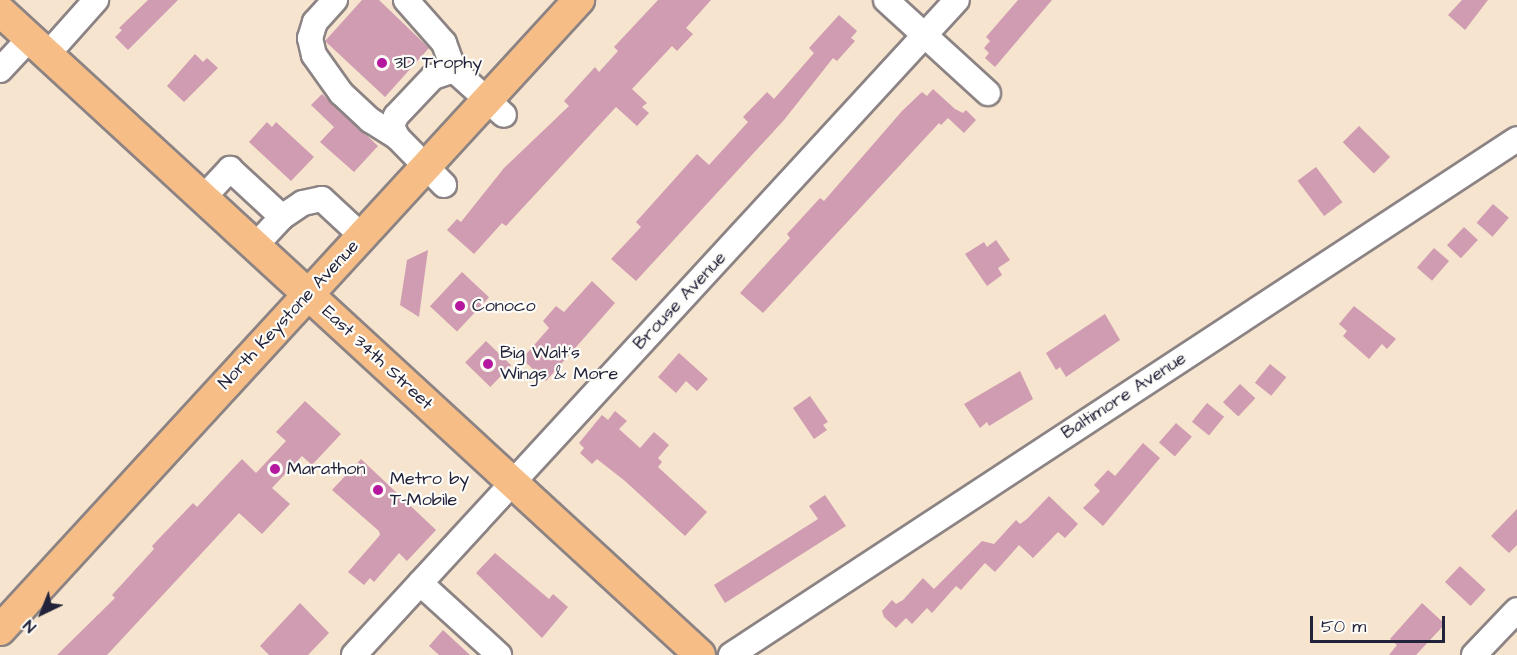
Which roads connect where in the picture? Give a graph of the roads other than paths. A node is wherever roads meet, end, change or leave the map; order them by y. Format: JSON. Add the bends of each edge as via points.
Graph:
{"nodes":[{"id":1,"x":96,"y":0,"type":"edge"},
{"id":2,"x":335,"y":0,"type":"edge"},
{"id":3,"x":406,"y":0,"type":"edge"},
{"id":4,"x":579,"y":0,"type":"edge"},
{"id":5,"x":886,"y":0,"type":"edge"},
{"id":6,"x":957,"y":0,"type":"edge"},
{"id":7,"x":0,"y":11,"type":"edge"},
{"id":8,"x":924,"y":35,"type":"junction"},
{"id":9,"x":38,"y":47,"type":"junction"},
{"id":10,"x":0,"y":70,"type":"edge"},
{"id":11,"x":454,"y":70,"type":"junction"},
{"id":12,"x":988,"y":93,"type":"dead end"},
{"id":13,"x":496,"y":107,"type":"junction"},
{"id":14,"x":398,"y":137,"type":"junction"},
{"id":15,"x":1517,"y":139,"type":"edge"},
{"id":16,"x":435,"y":176,"type":"junction"},
{"id":17,"x":203,"y":198,"type":"junction"},
{"id":18,"x":282,"y":217,"type":"junction"},
{"id":19,"x":362,"y":236,"type":"junction"},
{"id":20,"x":255,"y":246,"type":"junction"},
{"id":21,"x":308,"y":295,"type":"junction"},
{"id":22,"x":513,"y":483,"type":"junction"},
{"id":23,"x":420,"y":583,"type":"junction"},
{"id":24,"x":1517,"y":610,"type":"edge"},
{"id":25,"x":0,"y":630,"type":"edge"},
{"id":26,"x":354,"y":655,"type":"edge"},
{"id":27,"x":499,"y":655,"type":"edge"},
{"id":28,"x":700,"y":655,"type":"edge"},
{"id":29,"x":731,"y":655,"type":"edge"},
{"id":30,"x":1474,"y":655,"type":"edge"}],
"edges":[{"from":1,"to":9,"type":"street"},
{"from":2,"to":14,"type":"street","via":[[315,22],[310,38],[314,55],[341,93],[370,120]]},
{"from":3,"to":11,"type":"street","via":[[444,43]]},
{"from":4,"to":13,"type":"main road","name":"North Keystone Avenue"},
{"from":5,"to":8,"type":"street"},
{"from":6,"to":8,"type":"street","name":"Brouse Avenue"},
{"from":7,"to":9,"type":"main road","name":"East 34th Street"},
{"from":8,"to":12,"type":"street"},
{"from":8,"to":22,"type":"street","name":"Brouse Avenue"},
{"from":9,"to":10,"type":"street"},
{"from":9,"to":17,"type":"main road","name":"East 34th Street"},
{"from":11,"to":13,"type":"street"},
{"from":11,"to":14,"type":"street","via":[[433,77],[396,116],[392,126]]},
{"from":13,"to":16,"type":"main road","name":"North Keystone Avenue"},
{"from":14,"to":16,"type":"street"},
{"from":15,"to":29,"type":"street","name":"Baltimore Avenue"},
{"from":16,"to":19,"type":"main road","name":"North Keystone Avenue"},
{"from":17,"to":18,"type":"street","via":[[230,169]]},
{"from":17,"to":20,"type":"main road","name":"East 34th Street"},
{"from":18,"to":19,"type":"street","via":[[303,203],[322,199]]},
{"from":18,"to":20,"type":"street"},
{"from":19,"to":21,"type":"main road","name":"North Keystone Avenue"},
{"from":20,"to":21,"type":"main road","name":"East 34th Street"},
{"from":21,"to":22,"type":"main road","name":"East 34th Street"},
{"from":21,"to":25,"type":"main road","name":"North Keystone Avenue"},
{"from":22,"to":23,"type":"street","name":"Brouse Avenue"},
{"from":22,"to":28,"type":"main road","name":"East 34th Street"},
{"from":23,"to":26,"type":"street","name":"Brouse Avenue"},
{"from":23,"to":27,"type":"street"},
{"from":24,"to":30,"type":"street"}]}
